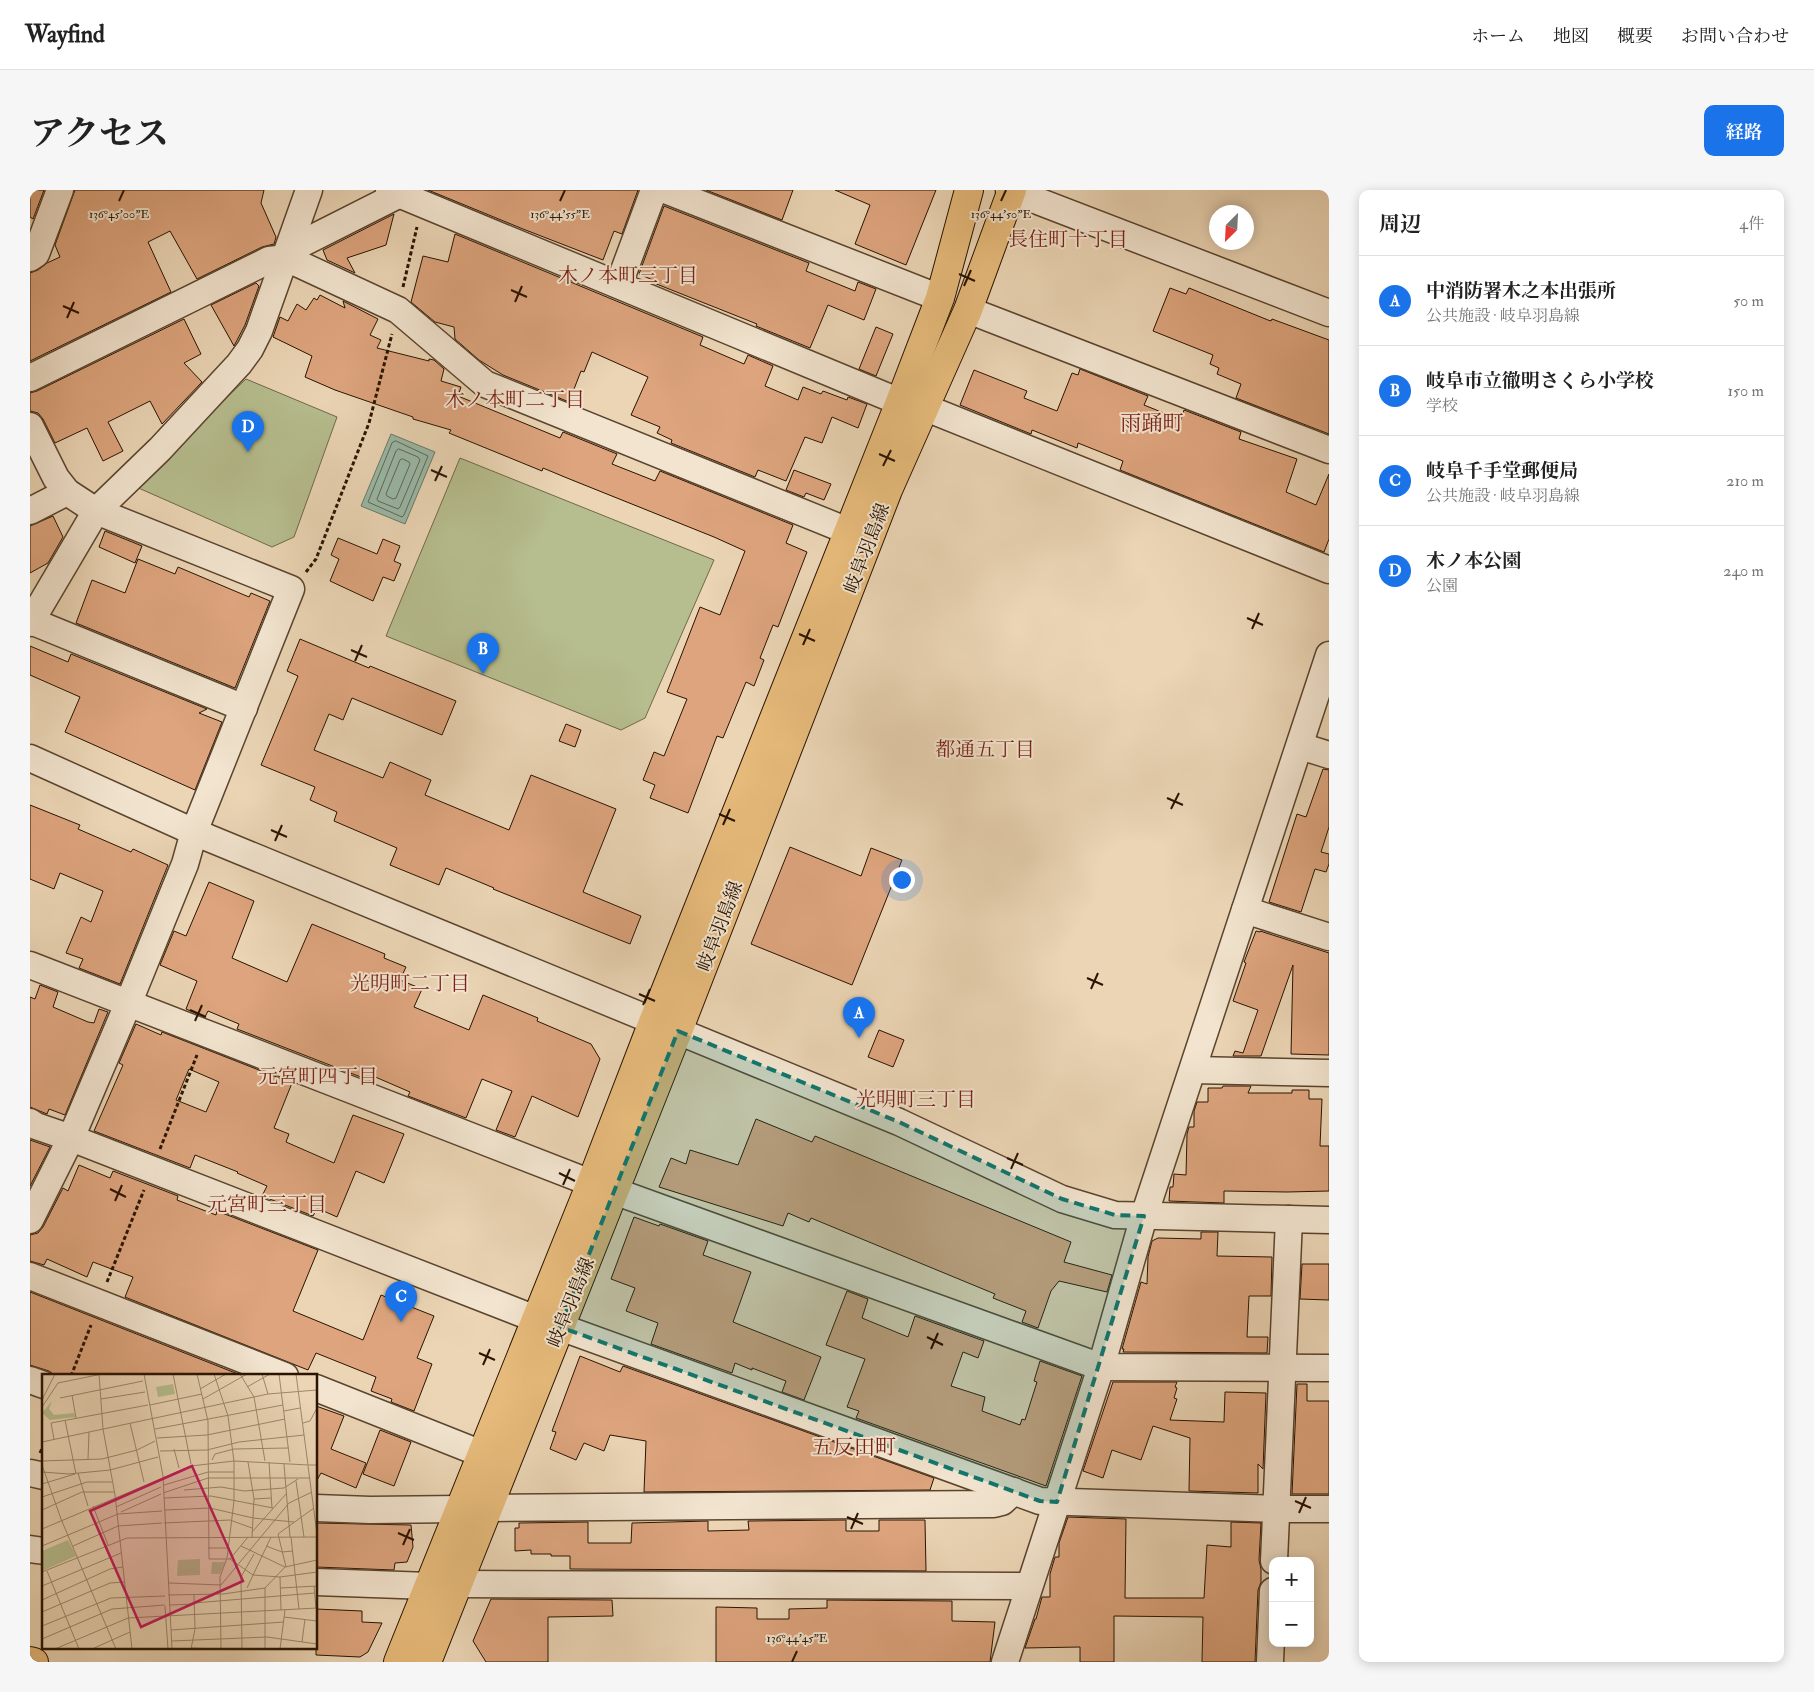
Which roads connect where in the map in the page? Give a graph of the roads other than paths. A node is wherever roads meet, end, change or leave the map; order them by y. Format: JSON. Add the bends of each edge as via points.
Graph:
{"nodes":[{"id":1,"x":60,"y":190,"type":"edge"},
{"id":2,"x":309,"y":190,"type":"edge"},
{"id":3,"x":969,"y":190,"type":"edge"},
{"id":4,"x":1011,"y":190,"type":"edge"},
{"id":5,"x":653,"y":191,"type":"edge"},
{"id":6,"x":404,"y":196,"type":"edge"},
{"id":7,"x":287,"y":254,"type":"junction"},
{"id":8,"x":30,"y":258,"type":"edge"},
{"id":9,"x":619,"y":284,"type":"junction"},
{"id":10,"x":940,"y":298,"type":"junction"},
{"id":11,"x":968,"y":310,"type":"junction"},
{"id":12,"x":1329,"y":313,"type":"edge"},
{"id":13,"x":30,"y":378,"type":"edge"},
{"id":14,"x":913,"y":405,"type":"junction"},
{"id":15,"x":30,"y":426,"type":"edge"},
{"id":16,"x":1329,"y":450,"type":"edge"},
{"id":17,"x":67,"y":492,"type":"junction"},
{"id":18,"x":30,"y":511,"type":"edge"},
{"id":19,"x":96,"y":512,"type":"junction"},
{"id":20,"x":848,"y":532,"type":"junction"},
{"id":21,"x":1329,"y":570,"type":"edge"},
{"id":22,"x":31,"y":622,"type":"edge"},
{"id":23,"x":1329,"y":655,"type":"edge"},
{"id":24,"x":244,"y":708,"type":"junction"},
{"id":25,"x":1300,"y":746,"type":"junction"},
{"id":26,"x":1329,"y":755,"type":"edge"},
{"id":27,"x":30,"y":758,"type":"edge"},
{"id":28,"x":194,"y":832,"type":"junction"},
{"id":29,"x":1245,"y":910,"type":"junction"},
{"id":30,"x":1329,"y":937,"type":"edge"},
{"id":31,"x":30,"y":965,"type":"edge"},
{"id":32,"x":128,"y":1004,"type":"junction"},
{"id":33,"x":666,"y":1027,"type":"junction"},
{"id":34,"x":1193,"y":1070,"type":"junction"},
{"id":35,"x":1329,"y":1073,"type":"edge"},
{"id":36,"x":30,"y":1122,"type":"edge"},
{"id":37,"x":71,"y":1138,"type":"junction"},
{"id":38,"x":603,"y":1187,"type":"junction"},
{"id":39,"x":1144,"y":1216,"type":"junction"},
{"id":40,"x":1290,"y":1219,"type":"junction"},
{"id":41,"x":30,"y":1220,"type":"edge"},
{"id":42,"x":1329,"y":1220,"type":"edge"},
{"id":43,"x":30,"y":1276,"type":"edge"},
{"id":44,"x":548,"y":1323,"type":"junction"},
{"id":45,"x":1101,"y":1367,"type":"junction"},
{"id":46,"x":1283,"y":1367,"type":"junction"},
{"id":47,"x":1329,"y":1368,"type":"edge"},
{"id":48,"x":252,"y":1370,"type":"edge"},
{"id":49,"x":274,"y":1374,"type":"edge"},
{"id":50,"x":30,"y":1380,"type":"edge"},
{"id":51,"x":42,"y":1384,"type":"edge"},
{"id":52,"x":318,"y":1389,"type":"edge"},
{"id":53,"x":482,"y":1454,"type":"junction"},
{"id":54,"x":1014,"y":1492,"type":"junction"},
{"id":55,"x":1056,"y":1502,"type":"junction"},
{"id":56,"x":318,"y":1508,"type":"edge"},
{"id":57,"x":489,"y":1508,"type":"junction"},
{"id":58,"x":461,"y":1509,"type":"junction"},
{"id":59,"x":1276,"y":1509,"type":"junction"},
{"id":60,"x":1329,"y":1509,"type":"edge"},
{"id":61,"x":1274,"y":1557,"type":"edge"},
{"id":62,"x":318,"y":1582,"type":"edge"},
{"id":63,"x":458,"y":1584,"type":"junction"},
{"id":64,"x":429,"y":1586,"type":"junction"},
{"id":65,"x":1029,"y":1586,"type":"junction"},
{"id":66,"x":1272,"y":1602,"type":"edge"},
{"id":67,"x":398,"y":1662,"type":"edge"},
{"id":68,"x":427,"y":1662,"type":"edge"},
{"id":69,"x":1005,"y":1662,"type":"edge"},
{"id":70,"x":1270,"y":1662,"type":"edge"}],
"edges":[{"from":1,"to":8,"type":"street","via":[[36,254]]},
{"from":2,"to":7,"type":"street"},
{"from":3,"to":10,"type":"main road","name":"岐阜羽島線"},
{"from":4,"to":11,"type":"main road","name":"岐阜羽島線"},
{"from":4,"to":12,"type":"street"},
{"from":5,"to":9,"type":"street"},
{"from":5,"to":10,"type":"street"},
{"from":6,"to":7,"type":"street"},
{"from":6,"to":9,"type":"street"},
{"from":7,"to":13,"type":"street"},
{"from":7,"to":19,"type":"street","via":[[259,331],[239,364]]},
{"from":7,"to":20,"type":"street","via":[[398,310],[485,384]]},
{"from":9,"to":14,"type":"street"},
{"from":10,"to":14,"type":"main road","name":"岐阜羽島線"},
{"from":11,"to":14,"type":"main road","name":"岐阜羽島線"},
{"from":11,"to":16,"type":"street"},
{"from":14,"to":20,"type":"main road","name":"岐阜羽島線"},
{"from":14,"to":21,"type":"street"},
{"from":14,"to":33,"type":"main road","name":"岐阜羽島線","via":[[888,490]]},
{"from":15,"to":17,"type":"street","via":[[56,478]]},
{"from":17,"to":18,"type":"street"},
{"from":17,"to":19,"type":"street"},
{"from":19,"to":22,"type":"street"},
{"from":19,"to":24,"type":"street","via":[[291,589]]},
{"from":20,"to":33,"type":"main road","name":"岐阜羽島線"},
{"from":22,"to":24,"type":"street"},
{"from":23,"to":25,"type":"street"},
{"from":24,"to":28,"type":"street"},
{"from":25,"to":26,"type":"street"},
{"from":25,"to":29,"type":"street"},
{"from":27,"to":28,"type":"street"},
{"from":28,"to":32,"type":"street","via":[[185,864]]},
{"from":28,"to":33,"type":"street"},
{"from":29,"to":30,"type":"street"},
{"from":29,"to":34,"type":"street"},
{"from":31,"to":32,"type":"street"},
{"from":32,"to":37,"type":"street"},
{"from":32,"to":38,"type":"street"},
{"from":33,"to":38,"type":"main road","name":"岐阜羽島線"},
{"from":33,"to":39,"type":"street","via":[[899,1122],[1062,1199],[1115,1215]]},
{"from":34,"to":35,"type":"street"},
{"from":34,"to":39,"type":"street"},
{"from":36,"to":37,"type":"street"},
{"from":37,"to":41,"type":"street"},
{"from":37,"to":44,"type":"street"},
{"from":38,"to":44,"type":"main road","name":"岐阜羽島線"},
{"from":38,"to":45,"type":"street"},
{"from":39,"to":40,"type":"street"},
{"from":39,"to":45,"type":"street"},
{"from":40,"to":42,"type":"street"},
{"from":40,"to":46,"type":"street"},
{"from":43,"to":48,"type":"street"},
{"from":44,"to":53,"type":"main road","name":"岐阜羽島線"},
{"from":44,"to":54,"type":"street"},
{"from":44,"to":57,"type":"main road","name":"岐阜羽島線"},
{"from":45,"to":46,"type":"street"},
{"from":45,"to":55,"type":"street"},
{"from":46,"to":47,"type":"street"},
{"from":46,"to":59,"type":"street"},
{"from":48,"to":49,"type":"street"},
{"from":50,"to":51,"type":"street"},
{"from":52,"to":53,"type":"street"},
{"from":53,"to":58,"type":"main road","name":"岐阜羽島線"},
{"from":54,"to":55,"type":"street","via":[[1040,1501]]},
{"from":54,"to":57,"type":"street","via":[[994,1504]]},
{"from":55,"to":59,"type":"street"},
{"from":55,"to":65,"type":"street"},
{"from":56,"to":58,"type":"street"},
{"from":57,"to":63,"type":"main road","name":"岐阜羽島線"},
{"from":58,"to":64,"type":"main road","name":"岐阜羽島線"},
{"from":59,"to":60,"type":"street"},
{"from":59,"to":61,"type":"street"},
{"from":62,"to":64,"type":"street"},
{"from":63,"to":65,"type":"street"},
{"from":63,"to":68,"type":"main road","name":"岐阜羽島線"},
{"from":64,"to":67,"type":"main road","name":"岐阜羽島線"},
{"from":65,"to":69,"type":"street"},
{"from":66,"to":70,"type":"street"}]}
